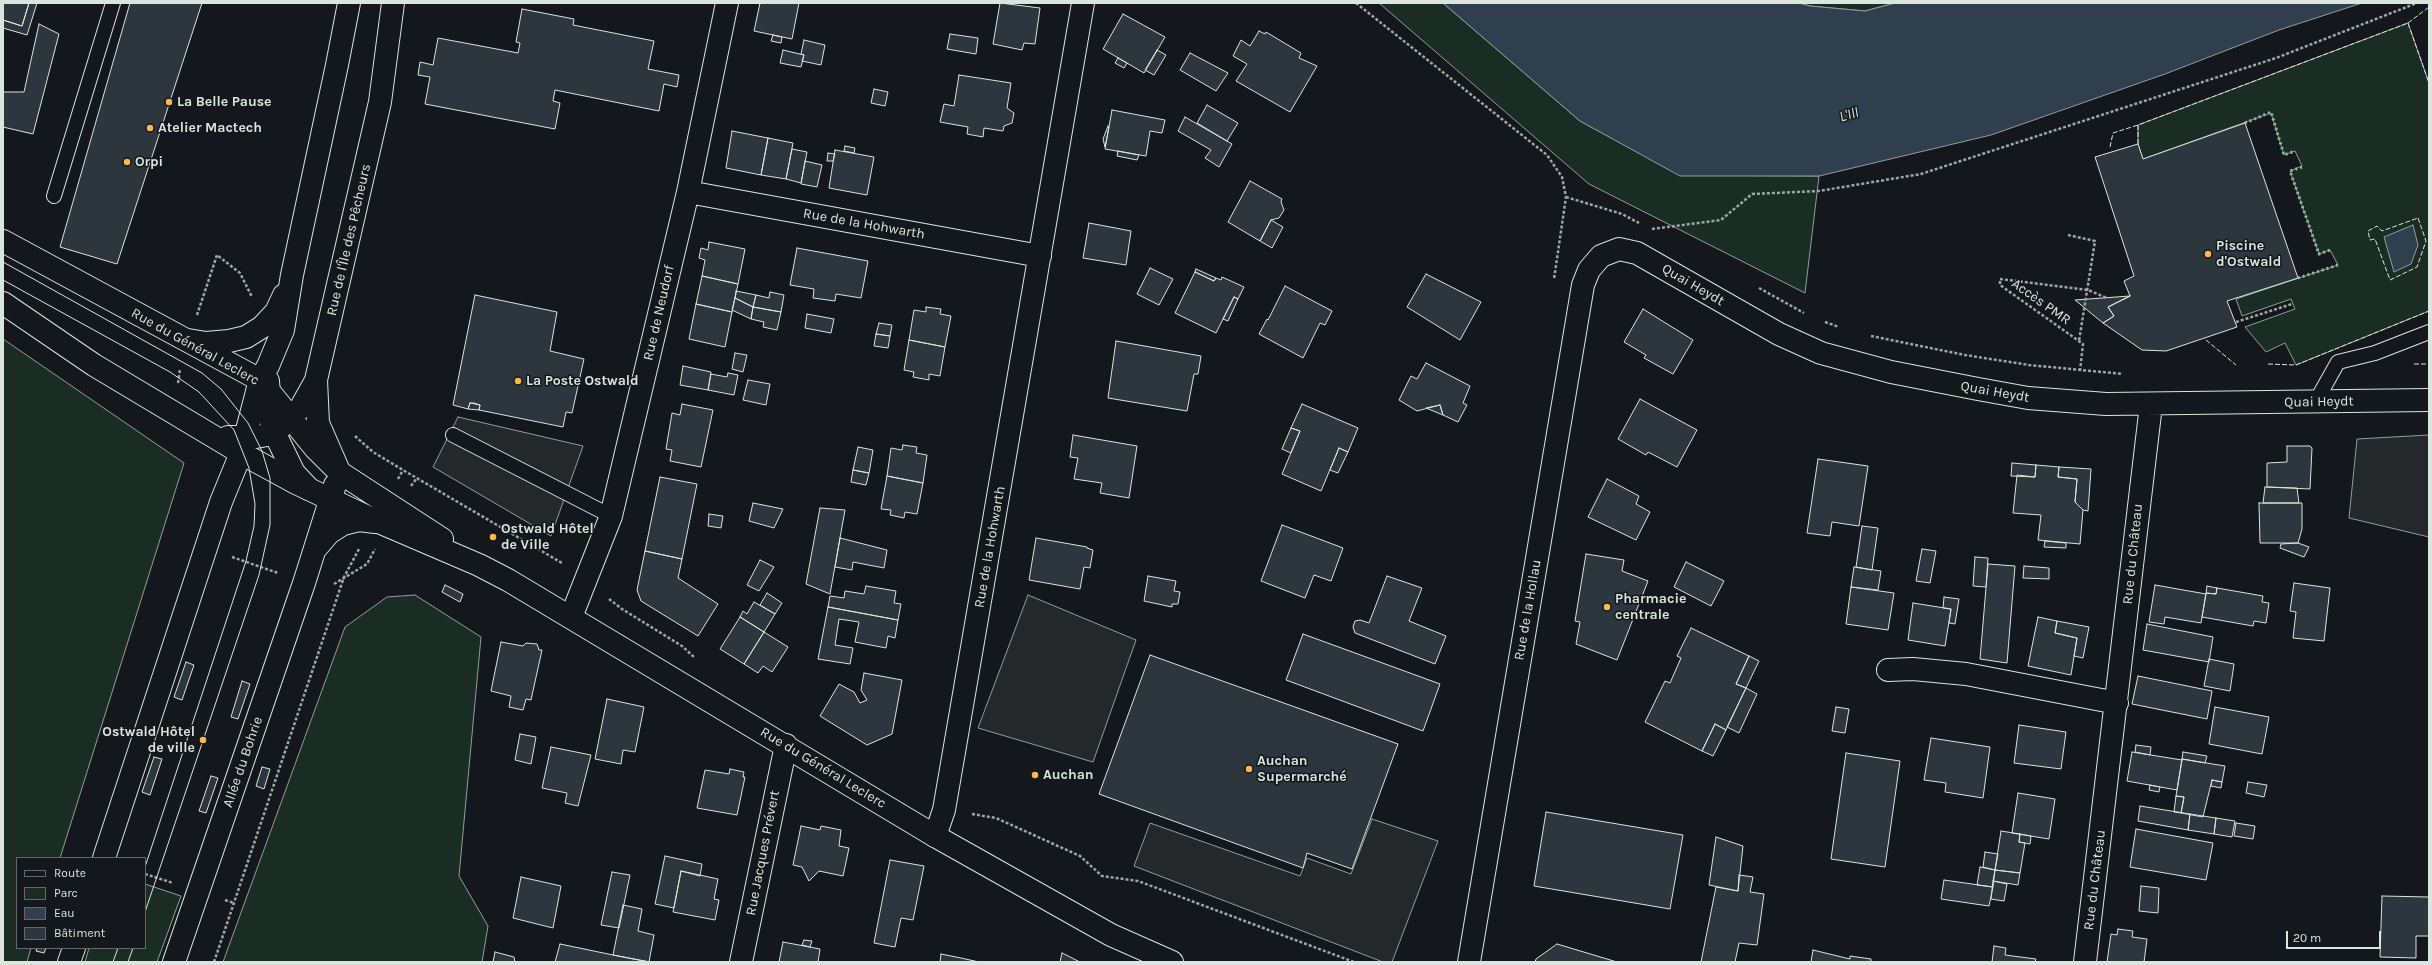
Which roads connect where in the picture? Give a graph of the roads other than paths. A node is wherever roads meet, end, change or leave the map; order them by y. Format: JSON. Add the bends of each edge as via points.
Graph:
{"nodes":[{"id":1,"x":113,"y":3,"type":"edge"},
{"id":2,"x":349,"y":3,"type":"edge"},
{"id":3,"x":393,"y":3,"type":"edge"},
{"id":4,"x":727,"y":3,"type":"edge"},
{"id":5,"x":1083,"y":3,"type":"edge"},
{"id":6,"x":688,"y":192,"type":"junction"},
{"id":7,"x":54,"y":196,"type":"dead end"},
{"id":8,"x":3,"y":241,"type":"edge"},
{"id":9,"x":1040,"y":256,"type":"junction"},
{"id":10,"x":1595,"y":261,"type":"joint"},
{"id":11,"x":292,"y":275,"type":"junction"},
{"id":12,"x":3,"y":302,"type":"edge"},
{"id":13,"x":2429,"y":332,"type":"edge"},
{"id":14,"x":188,"y":340,"type":"junction"},
{"id":15,"x":265,"y":379,"type":"junction"},
{"id":16,"x":316,"y":380,"type":"junction"},
{"id":17,"x":2429,"y":400,"type":"edge"},
{"id":18,"x":2315,"y":403,"type":"junction"},
{"id":19,"x":2151,"y":405,"type":"junction"},
{"id":20,"x":282,"y":425,"type":"junction"},
{"id":21,"x":198,"y":427,"type":"junction"},
{"id":22,"x":453,"y":435,"type":"dead end"},
{"id":23,"x":243,"y":445,"type":"junction"},
{"id":24,"x":339,"y":472,"type":"junction"},
{"id":25,"x":309,"y":489,"type":"junction"},
{"id":26,"x":331,"y":499,"type":"junction"},
{"id":27,"x":221,"y":502,"type":"junction"},
{"id":28,"x":611,"y":516,"type":"junction"},
{"id":29,"x":387,"y":526,"type":"junction"},
{"id":30,"x":311,"y":561,"type":"junction"},
{"id":31,"x":479,"y":565,"type":"junction"},
{"id":32,"x":571,"y":617,"type":"junction"},
{"id":33,"x":1888,"y":670,"type":"dead end"},
{"id":34,"x":2117,"y":703,"type":"junction"},
{"id":35,"x":786,"y":745,"type":"junction"},
{"id":36,"x":935,"y":836,"type":"junction"},
{"id":37,"x":104,"y":857,"type":"edge"},
{"id":38,"x":74,"y":949,"type":"edge"},
{"id":39,"x":1164,"y":960,"type":"edge"},
{"id":40,"x":69,"y":962,"type":"edge"},
{"id":41,"x":174,"y":962,"type":"edge"},
{"id":42,"x":741,"y":962,"type":"edge"},
{"id":43,"x":1469,"y":962,"type":"edge"},
{"id":44,"x":2085,"y":962,"type":"edge"}],
"edges":[{"from":1,"to":7,"type":"lane"},
{"from":2,"to":11,"type":"street"},
{"from":3,"to":16,"type":"street","name":"Rue de l'Île des Pêcheurs","via":[[380,102]]},
{"from":4,"to":6,"type":"street","name":"Rue de Neudorf"},
{"from":5,"to":9,"type":"street","name":"Rue de la Hohwarth"},
{"from":6,"to":9,"type":"street","name":"Rue de la Hohwarth"},
{"from":6,"to":28,"type":"street","name":"Rue de Neudorf"},
{"from":8,"to":14,"type":"street","name":"Rue du Général Leclerc"},
{"from":9,"to":36,"type":"street","name":"Rue de la Hohwarth","via":[[944,810]]},
{"from":10,"to":19,"type":"street","name":"Quai Heydt","via":[[1611,251],[1628,250],[1637,253],[1779,334],[1821,353],[1860,365],[2028,398]]},
{"from":10,"to":43,"type":"street","name":"Rue de la Hollau","via":[[1583,285]]},
{"from":11,"to":14,"type":"street","via":[[276,312],[262,327],[246,337],[229,341],[206,343]]},
{"from":11,"to":15,"type":"street","via":[[283,330]]},
{"from":12,"to":21,"type":"street","via":[[94,365]]},
{"from":13,"to":18,"type":"lane","via":[[2375,353],[2338,362]]},
{"from":14,"to":15,"type":"street","name":"Rue du Général Leclerc"},
{"from":15,"to":20,"type":"street","name":"Rue du Général Leclerc"},
{"from":15,"to":23,"type":"street"},
{"from":16,"to":20,"type":"street","via":[[309,396]]},
{"from":16,"to":24,"type":"street","name":"Rue de l'Île des Pêcheurs","via":[[318,424]]},
{"from":17,"to":18,"type":"street","name":"Quai Heydt"},
{"from":18,"to":19,"type":"street","name":"Quai Heydt"},
{"from":19,"to":34,"type":"street","name":"Rue du Château"},
{"from":20,"to":23,"type":"street","via":[[267,435]]},
{"from":20,"to":24,"type":"street","name":"Rue du Général Leclerc","via":[[314,448]]},
{"from":20,"to":25,"type":"street","via":[[283,453],[294,473]]},
{"from":21,"to":23,"type":"street"},
{"from":21,"to":27,"type":"street","via":[[213,443],[224,462],[225,487]]},
{"from":22,"to":28,"type":"lane"},
{"from":23,"to":25,"type":"street","name":"Rue du Général Leclerc"},
{"from":23,"to":27,"type":"street"},
{"from":24,"to":26,"type":"street","name":"Allée du Bohrie"},
{"from":24,"to":31,"type":"street","name":"Rue du Général Leclerc"},
{"from":25,"to":26,"type":"street","name":"Rue du Général Leclerc"},
{"from":26,"to":29,"type":"street","name":"Rue du Général Leclerc"},
{"from":26,"to":30,"type":"street","name":"Allée du Bohrie"},
{"from":27,"to":37,"type":"street"},
{"from":28,"to":32,"type":"street","name":"Rue de Neudorf"},
{"from":29,"to":30,"type":"street","name":"Allée du Bohrie","via":[[367,521],[343,524],[321,541]]},
{"from":29,"to":31,"type":"street","name":"Rue du Général Leclerc"},
{"from":30,"to":41,"type":"street","name":"Allée du Bohrie"},
{"from":31,"to":32,"type":"street","name":"Rue du Général Leclerc"},
{"from":32,"to":35,"type":"street","name":"Rue du Général Leclerc"},
{"from":33,"to":34,"type":"street","via":[[1936,670],[1966,674]]},
{"from":34,"to":44,"type":"street","name":"Rue du Château"},
{"from":35,"to":36,"type":"street","name":"Rue du Général Leclerc"},
{"from":35,"to":42,"type":"street","name":"Rue Jacques Prévert"},
{"from":36,"to":39,"type":"street","name":"Rue du Général Leclerc","via":[[1111,936]]},
{"from":38,"to":40,"type":"street"}]}
